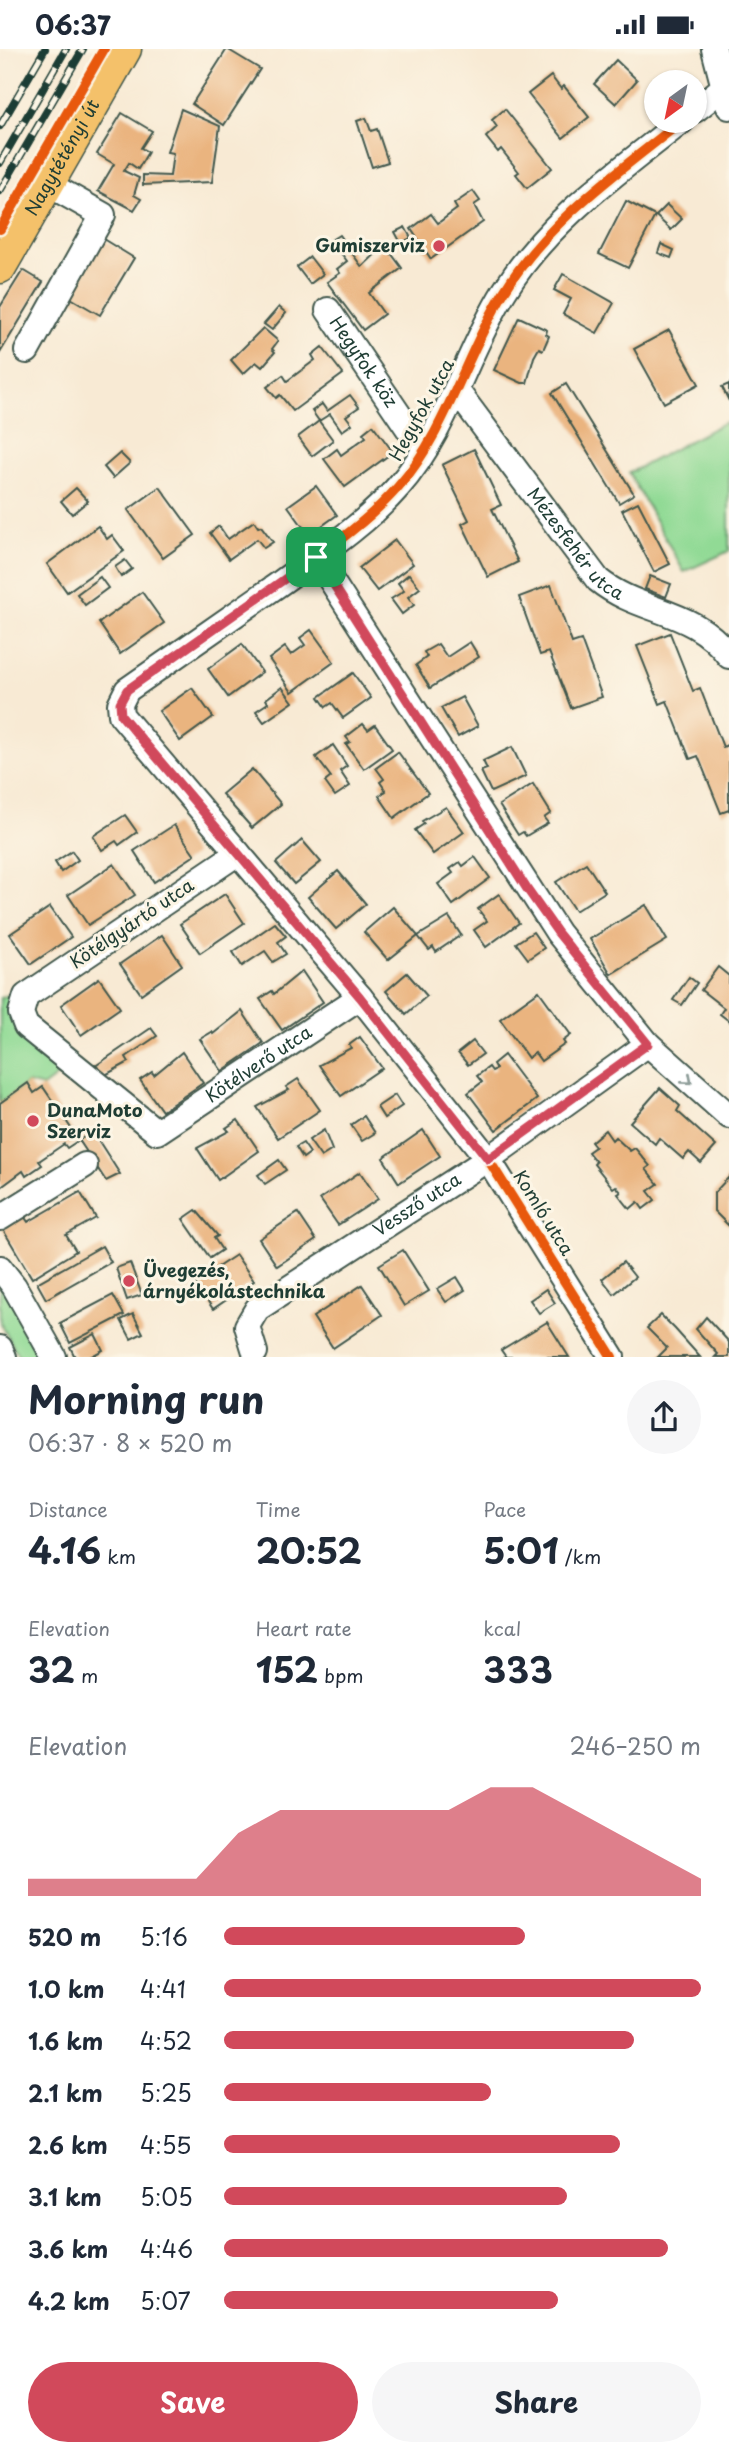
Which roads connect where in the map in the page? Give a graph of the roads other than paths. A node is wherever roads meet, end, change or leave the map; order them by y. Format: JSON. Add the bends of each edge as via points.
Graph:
{"nodes":[{"id":1,"x":125,"y":49,"type":"edge"},
{"id":2,"x":714,"y":49,"type":"edge"},
{"id":3,"x":726,"y":97,"type":"edge"},
{"id":4,"x":707,"y":105,"type":"edge"},
{"id":5,"x":667,"y":133,"type":"edge"},
{"id":6,"x":48,"y":184,"type":"junction"},
{"id":7,"x":0,"y":267,"type":"edge"},
{"id":8,"x":328,"y":310,"type":"dead end"},
{"id":9,"x":27,"y":351,"type":"dead end"},
{"id":10,"x":457,"y":391,"type":"junction"},
{"id":11,"x":426,"y":446,"type":"junction"},
{"id":12,"x":316,"y":557,"type":"junction"},
{"id":13,"x":729,"y":656,"type":"edge"},
{"id":14,"x":120,"y":703,"type":"joint"},
{"id":15,"x":238,"y":853,"type":"junction"},
{"id":16,"x":360,"y":997,"type":"junction"},
{"id":17,"x":648,"y":1044,"type":"junction"},
{"id":18,"x":729,"y":1116,"type":"edge"},
{"id":19,"x":158,"y":1132,"type":"joint"},
{"id":20,"x":488,"y":1159,"type":"junction"},
{"id":21,"x":85,"y":1165,"type":"dead end"},
{"id":22,"x":0,"y":1218,"type":"edge"},
{"id":23,"x":0,"y":1268,"type":"edge"},
{"id":24,"x":0,"y":1348,"type":"edge"},
{"id":25,"x":255,"y":1352,"type":"dead end"},
{"id":26,"x":5,"y":1357,"type":"edge"},
{"id":27,"x":54,"y":1357,"type":"edge"},
{"id":28,"x":612,"y":1357,"type":"edge"}],
"edges":[{"from":1,"to":6,"type":"main road","name":"Nagytétényi út"},
{"from":2,"to":3,"type":"street"},
{"from":3,"to":4,"type":"street"},
{"from":5,"to":10,"type":"street","name":"Hegyfok utca","via":[[598,188],[532,252],[497,304]]},
{"from":6,"to":7,"type":"main road","name":"Nagytétényi út"},
{"from":6,"to":9,"type":"street","via":[[103,215]]},
{"from":8,"to":11,"type":"street","name":"Hegyfok köz","via":[[412,434]]},
{"from":10,"to":11,"type":"street","name":"Hegyfok utca"},
{"from":10,"to":13,"type":"street","name":"Mézesfehér utca","via":[[598,580],[612,591],[701,628]]},
{"from":11,"to":12,"type":"street","name":"Hegyfok utca","via":[[399,486]]},
{"from":12,"to":14,"type":"street","name":"Hegyfok utca","via":[[127,690]]},
{"from":12,"to":17,"type":"street","via":[[527,889]]},
{"from":14,"to":15,"type":"street","name":"Komló utca","via":[[121,715]]},
{"from":15,"to":16,"type":"street","name":"Komló utca"},
{"from":15,"to":19,"type":"street","name":"Kötélgyártó utca","via":[[26,996],[21,1013],[26,1026]]},
{"from":16,"to":19,"type":"street","name":"Kötélverő utca"},
{"from":16,"to":20,"type":"street","name":"Komló utca"},
{"from":17,"to":18,"type":"street","one_way":true},
{"from":17,"to":20,"type":"street","name":"Vessző utca"},
{"from":20,"to":25,"type":"street","name":"Vessző utca","via":[[257,1309],[247,1326]]},
{"from":20,"to":28,"type":"street","name":"Komló utca"},
{"from":21,"to":22,"type":"street"},
{"from":23,"to":27,"type":"street"},
{"from":24,"to":26,"type":"street"}]}
